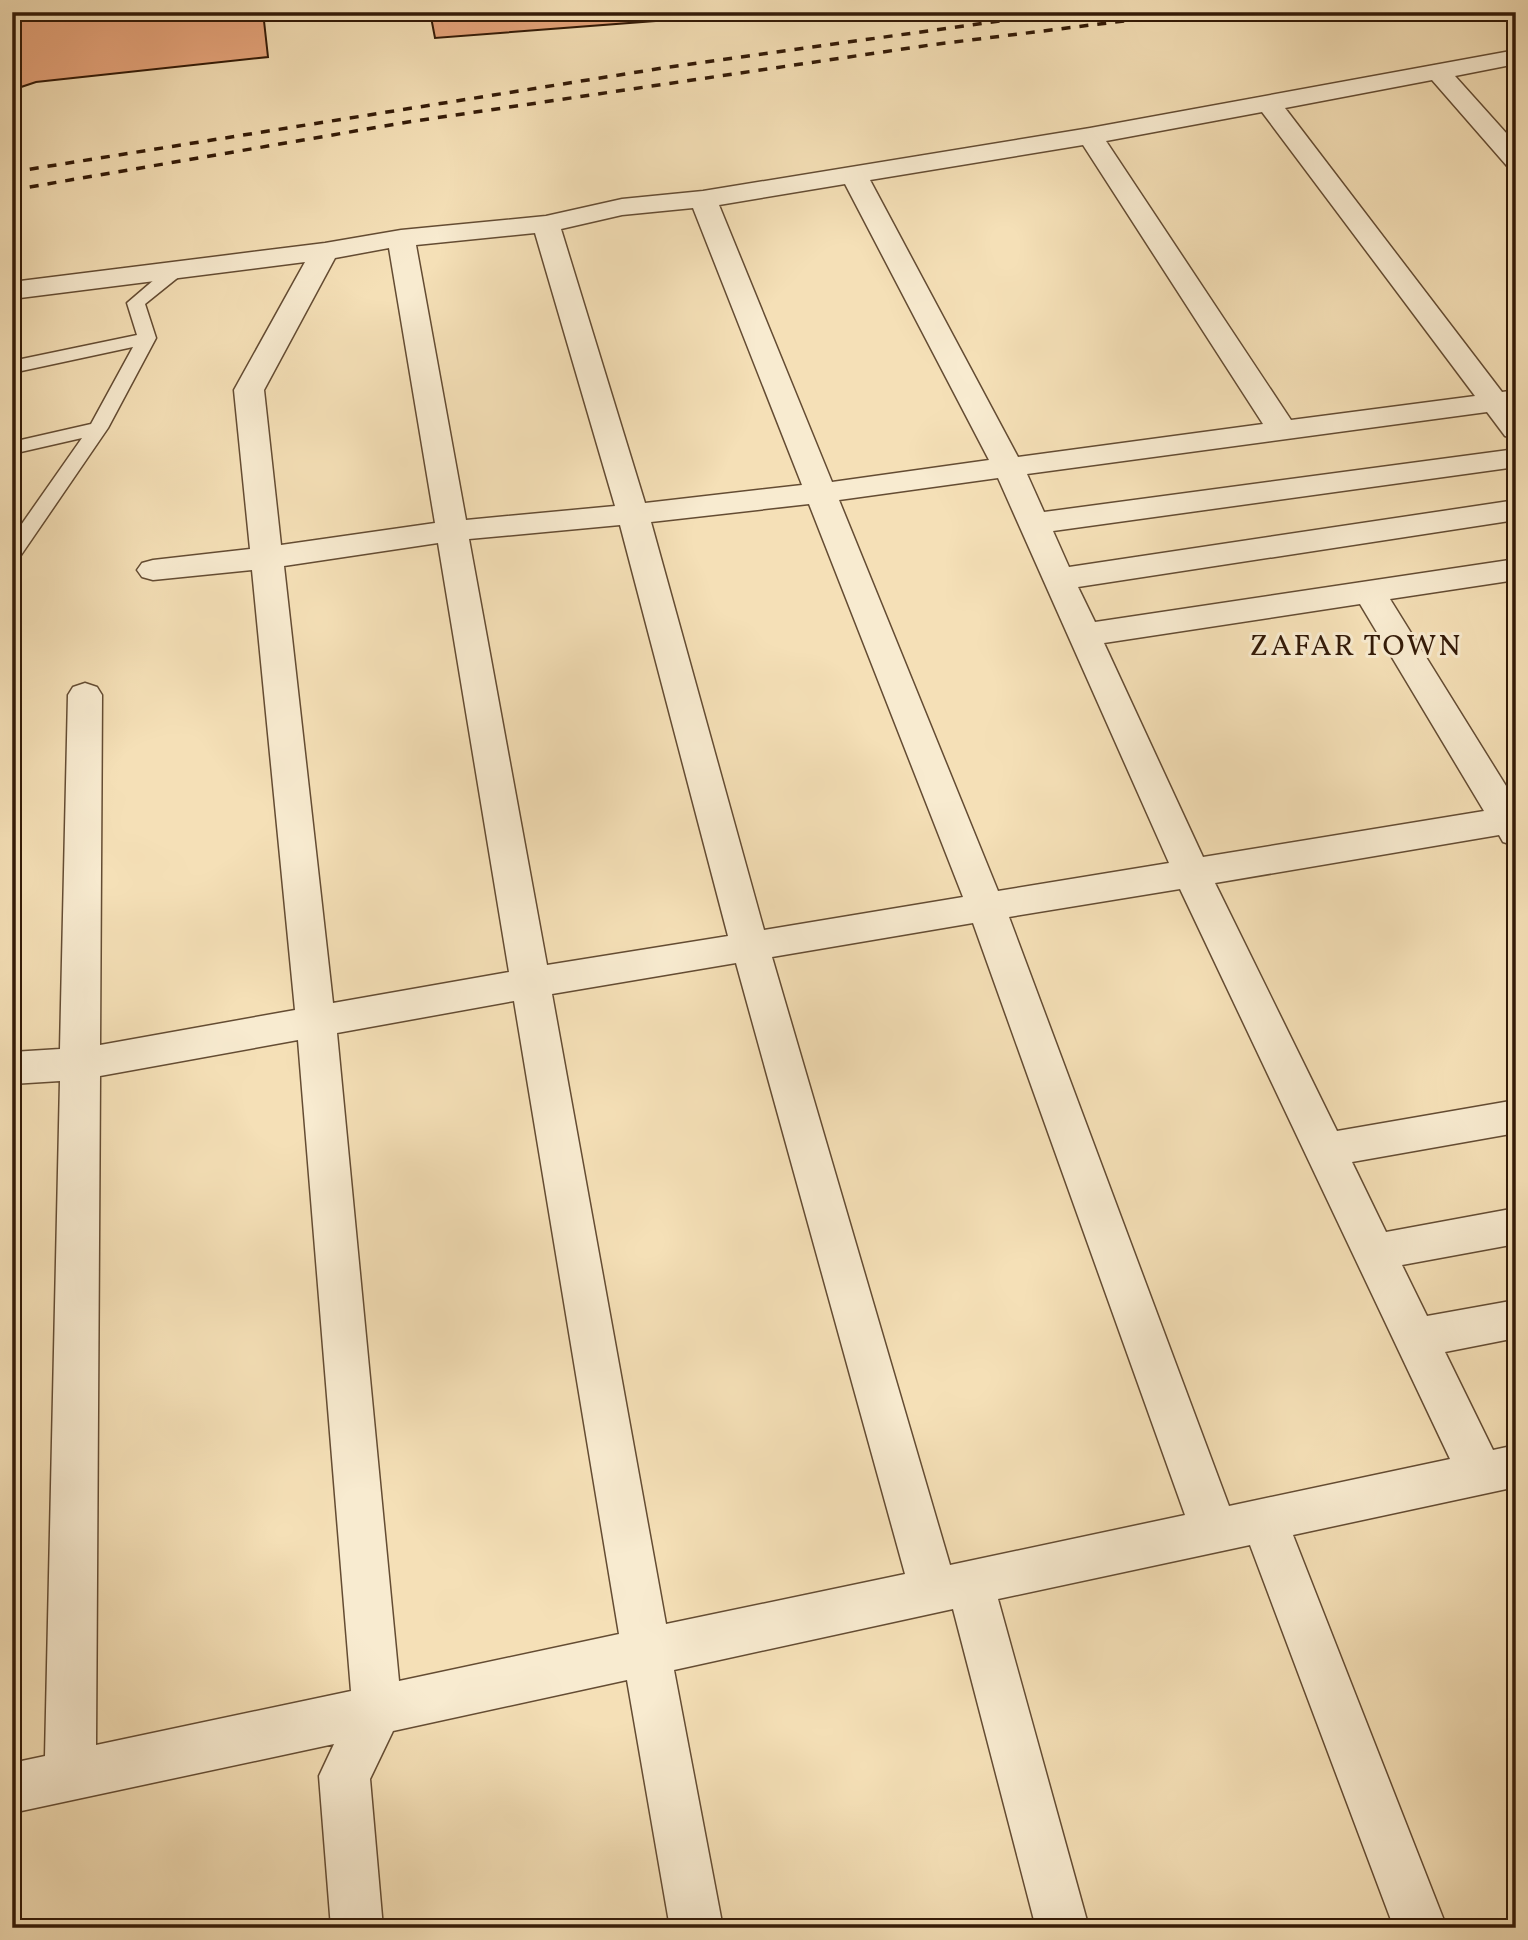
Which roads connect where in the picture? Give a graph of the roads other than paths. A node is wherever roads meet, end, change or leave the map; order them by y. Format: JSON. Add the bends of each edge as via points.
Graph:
{"nodes":[{"id":1,"x":1516,"y":57,"type":"edge"},
{"id":2,"x":1438,"y":72,"type":"junction"},
{"id":3,"x":1268,"y":103,"type":"junction"},
{"id":4,"x":1090,"y":136,"type":"junction"},
{"id":5,"x":1516,"y":160,"type":"edge"},
{"id":6,"x":853,"y":173,"type":"junction"},
{"id":7,"x":703,"y":199,"type":"junction"},
{"id":8,"x":546,"y":223,"type":"junction"},
{"id":9,"x":401,"y":238,"type":"junction"},
{"id":10,"x":325,"y":251,"type":"junction"},
{"id":11,"x":175,"y":271,"type":"junction"},
{"id":12,"x":12,"y":291,"type":"edge"},
{"id":13,"x":147,"y":338,"type":"junction"},
{"id":14,"x":12,"y":367,"type":"edge"},
{"id":15,"x":1505,"y":400,"type":"edge"},
{"id":16,"x":98,"y":428,"type":"junction"},
{"id":17,"x":1282,"y":430,"type":"junction"},
{"id":18,"x":1516,"y":430,"type":"edge"},
{"id":19,"x":12,"y":448,"type":"edge"},
{"id":20,"x":1516,"y":458,"type":"edge"},
{"id":21,"x":1008,"y":467,"type":"junction"},
{"id":22,"x":820,"y":493,"type":"junction"},
{"id":23,"x":1516,"y":510,"type":"edge"},
{"id":24,"x":633,"y":514,"type":"junction"},
{"id":25,"x":1034,"y":523,"type":"junction"},
{"id":26,"x":451,"y":531,"type":"junction"},
{"id":27,"x":12,"y":553,"type":"edge"},
{"id":28,"x":265,"y":558,"type":"junction"},
{"id":29,"x":1516,"y":569,"type":"edge"},
{"id":30,"x":153,"y":570,"type":"dead end"},
{"id":31,"x":1059,"y":579,"type":"junction"},
{"id":32,"x":1368,"y":591,"type":"junction"},
{"id":33,"x":1084,"y":635,"type":"junction"},
{"id":34,"x":85,"y":695,"type":"dead end"},
{"id":35,"x":1513,"y":824,"type":"edge"},
{"id":36,"x":1191,"y":873,"type":"junction"},
{"id":37,"x":986,"y":907,"type":"junction"},
{"id":38,"x":750,"y":946,"type":"junction"},
{"id":39,"x":530,"y":983,"type":"junction"},
{"id":40,"x":316,"y":1023,"type":"junction"},
{"id":41,"x":80,"y":1064,"type":"junction"},
{"id":42,"x":12,"y":1068,"type":"edge"},
{"id":43,"x":1516,"y":1116,"type":"edge"},
{"id":44,"x":1325,"y":1150,"type":"junction"},
{"id":45,"x":1516,"y":1226,"type":"edge"},
{"id":46,"x":1374,"y":1252,"type":"junction"},
{"id":47,"x":1516,"y":1319,"type":"edge"},
{"id":48,"x":1415,"y":1338,"type":"junction"},
{"id":49,"x":1498,"y":1470,"type":"edge"},
{"id":50,"x":1264,"y":1521,"type":"junction"},
{"id":51,"x":1215,"y":1532,"type":"junction"},
{"id":52,"x":952,"y":1588,"type":"junction"},
{"id":53,"x":647,"y":1654,"type":"junction"},
{"id":54,"x":377,"y":1711,"type":"junction"},
{"id":55,"x":70,"y":1776,"type":"junction"},
{"id":56,"x":12,"y":1788,"type":"edge"},
{"id":57,"x":357,"y":1928,"type":"edge"},
{"id":58,"x":697,"y":1928,"type":"edge"},
{"id":59,"x":1063,"y":1928,"type":"edge"},
{"id":60,"x":1421,"y":1928,"type":"edge"}],
"edges":[{"from":1,"to":2,"type":"street"},
{"from":2,"to":3,"type":"street"},
{"from":2,"to":5,"type":"street"},
{"from":3,"to":4,"type":"street"},
{"from":3,"to":15,"type":"street"},
{"from":4,"to":6,"type":"street"},
{"from":4,"to":17,"type":"street"},
{"from":6,"to":7,"type":"street"},
{"from":6,"to":21,"type":"street"},
{"from":7,"to":8,"type":"street","via":[[622,206]]},
{"from":7,"to":22,"type":"street"},
{"from":8,"to":9,"type":"street"},
{"from":8,"to":24,"type":"street"},
{"from":9,"to":10,"type":"street"},
{"from":9,"to":26,"type":"street"},
{"from":10,"to":11,"type":"street"},
{"from":10,"to":28,"type":"street","via":[[249,390]]},
{"from":11,"to":12,"type":"street"},
{"from":11,"to":13,"type":"lane","via":[[136,303]]},
{"from":13,"to":14,"type":"lane"},
{"from":13,"to":16,"type":"lane"},
{"from":15,"to":17,"type":"street"},
{"from":15,"to":18,"type":"street"},
{"from":16,"to":19,"type":"lane"},
{"from":16,"to":27,"type":"lane"},
{"from":17,"to":21,"type":"street"},
{"from":20,"to":25,"type":"street"},
{"from":21,"to":22,"type":"street"},
{"from":21,"to":25,"type":"street"},
{"from":22,"to":24,"type":"street"},
{"from":22,"to":37,"type":"street"},
{"from":23,"to":31,"type":"street"},
{"from":24,"to":26,"type":"street"},
{"from":24,"to":38,"type":"street"},
{"from":25,"to":31,"type":"street"},
{"from":26,"to":28,"type":"street"},
{"from":26,"to":39,"type":"street"},
{"from":28,"to":30,"type":"street"},
{"from":28,"to":40,"type":"street"},
{"from":29,"to":32,"type":"street"},
{"from":31,"to":33,"type":"street"},
{"from":32,"to":33,"type":"street"},
{"from":32,"to":35,"type":"street"},
{"from":33,"to":36,"type":"street"},
{"from":34,"to":41,"type":"street"},
{"from":35,"to":36,"type":"street"},
{"from":36,"to":37,"type":"street"},
{"from":36,"to":44,"type":"street"},
{"from":37,"to":38,"type":"street"},
{"from":37,"to":51,"type":"street"},
{"from":38,"to":39,"type":"street"},
{"from":38,"to":52,"type":"street"},
{"from":39,"to":40,"type":"street"},
{"from":39,"to":53,"type":"street"},
{"from":40,"to":41,"type":"street"},
{"from":40,"to":54,"type":"street"},
{"from":41,"to":42,"type":"street"},
{"from":41,"to":55,"type":"street"},
{"from":43,"to":44,"type":"street"},
{"from":44,"to":46,"type":"street"},
{"from":45,"to":46,"type":"street"},
{"from":46,"to":48,"type":"street"},
{"from":47,"to":48,"type":"street"},
{"from":48,"to":49,"type":"street"},
{"from":49,"to":50,"type":"street"},
{"from":50,"to":51,"type":"street"},
{"from":50,"to":60,"type":"street"},
{"from":51,"to":52,"type":"street"},
{"from":52,"to":53,"type":"street"},
{"from":52,"to":59,"type":"street"},
{"from":53,"to":54,"type":"street"},
{"from":53,"to":58,"type":"street"},
{"from":54,"to":55,"type":"street"},
{"from":54,"to":57,"type":"street","via":[[344,1776]]},
{"from":55,"to":56,"type":"street"}]}
